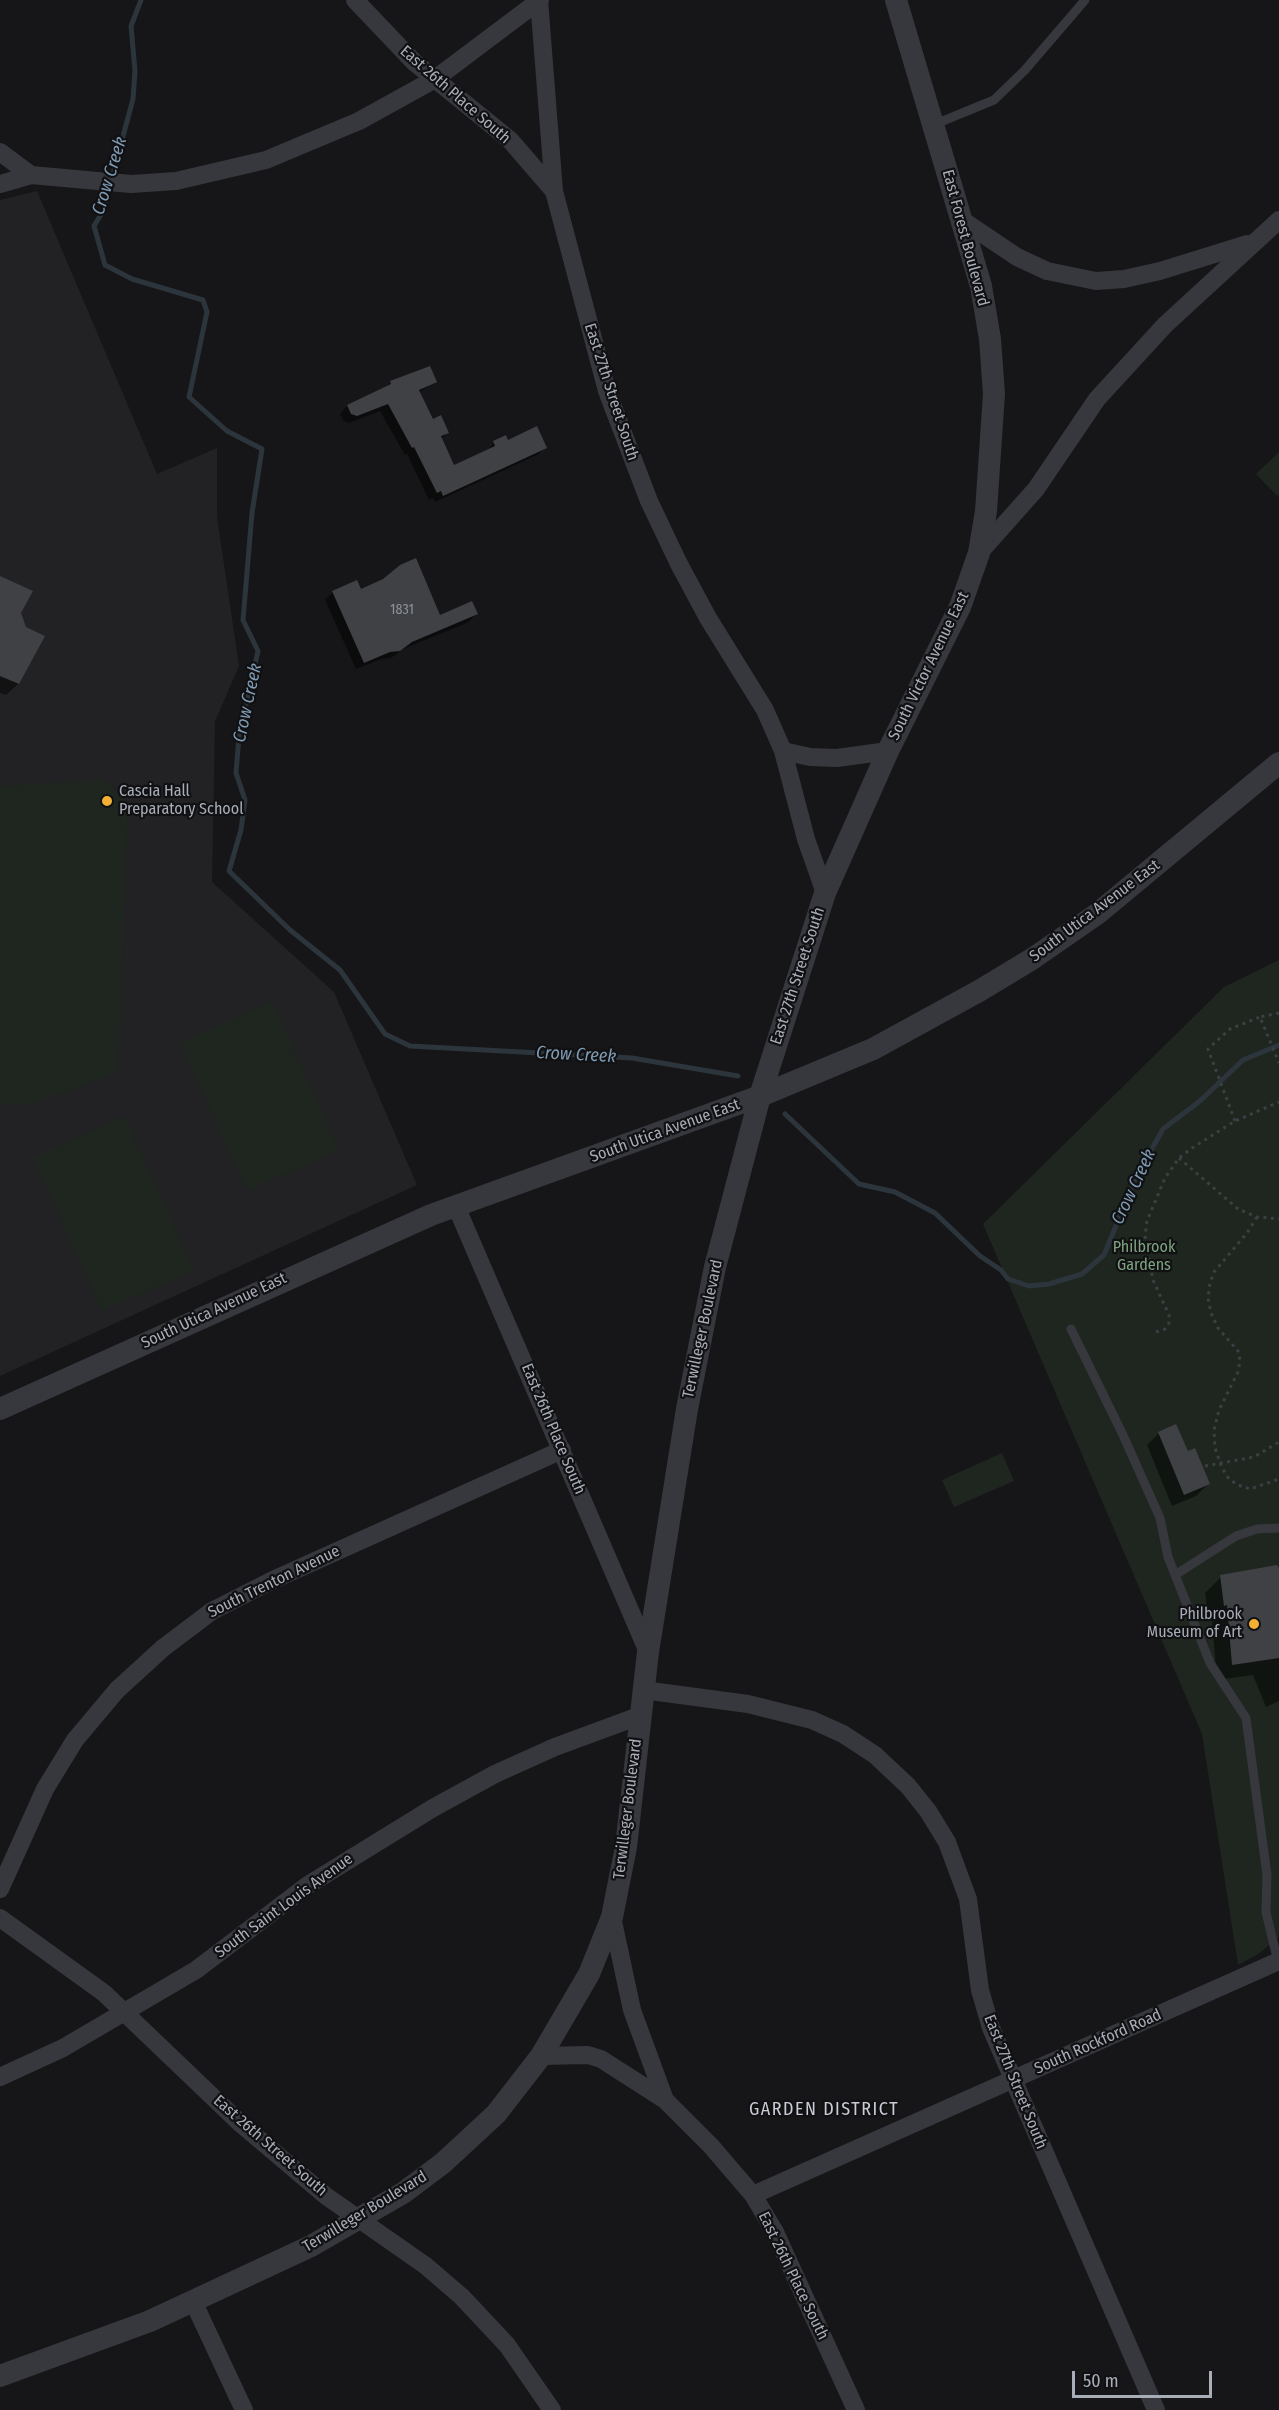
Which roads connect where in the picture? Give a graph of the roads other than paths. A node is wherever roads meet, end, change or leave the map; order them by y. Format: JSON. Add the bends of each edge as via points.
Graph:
{"nodes":[{"id":1,"x":356,"y":0,"type":"edge"},
{"id":2,"x":540,"y":0,"type":"edge"},
{"id":3,"x":896,"y":0,"type":"edge"},
{"id":4,"x":1085,"y":0,"type":"edge"},
{"id":5,"x":435,"y":79,"type":"junction"},
{"id":6,"x":933,"y":125,"type":"junction"},
{"id":7,"x":0,"y":152,"type":"edge"},
{"id":8,"x":31,"y":176,"type":"junction"},
{"id":9,"x":0,"y":184,"type":"edge"},
{"id":10,"x":554,"y":191,"type":"junction"},
{"id":11,"x":962,"y":220,"type":"junction"},
{"id":12,"x":1279,"y":220,"type":"edge"},
{"id":13,"x":1252,"y":243,"type":"junction"},
{"id":14,"x":979,"y":554,"type":"junction"},
{"id":15,"x":783,"y":751,"type":"junction"},
{"id":16,"x":888,"y":751,"type":"junction"},
{"id":17,"x":1279,"y":763,"type":"edge"},
{"id":18,"x":825,"y":893,"type":"junction"},
{"id":19,"x":760,"y":1096,"type":"junction"},
{"id":20,"x":456,"y":1206,"type":"junction"},
{"id":21,"x":1071,"y":1329,"type":"dead end"},
{"id":22,"x":0,"y":1409,"type":"edge"},
{"id":23,"x":562,"y":1450,"type":"junction"},
{"id":24,"x":1279,"y":1528,"type":"edge"},
{"id":25,"x":1175,"y":1575,"type":"junction"},
{"id":26,"x":648,"y":1652,"type":"junction"},
{"id":27,"x":643,"y":1690,"type":"junction"},
{"id":28,"x":639,"y":1716,"type":"junction"},
{"id":29,"x":0,"y":1889,"type":"edge"},
{"id":30,"x":612,"y":1917,"type":"junction"},
{"id":31,"x":0,"y":1918,"type":"edge"},
{"id":32,"x":1279,"y":1962,"type":"edge"},
{"id":33,"x":125,"y":2013,"type":"junction"},
{"id":34,"x":541,"y":2056,"type":"junction"},
{"id":35,"x":0,"y":2077,"type":"edge"},
{"id":36,"x":1011,"y":2081,"type":"junction"},
{"id":37,"x":665,"y":2100,"type":"junction"},
{"id":38,"x":753,"y":2195,"type":"junction"},
{"id":39,"x":359,"y":2218,"type":"junction"},
{"id":40,"x":193,"y":2301,"type":"junction"},
{"id":41,"x":0,"y":2376,"type":"edge"},
{"id":42,"x":244,"y":2410,"type":"edge"},
{"id":43,"x":552,"y":2410,"type":"edge"},
{"id":44,"x":856,"y":2410,"type":"edge"},
{"id":45,"x":1156,"y":2410,"type":"edge"}],
"edges":[{"from":1,"to":5,"type":"street","name":"East 26th Place South","via":[[414,63]]},
{"from":2,"to":5,"type":"street"},
{"from":2,"to":10,"type":"street","name":"East 27th Street South"},
{"from":3,"to":6,"type":"street","name":"East Forest Boulevard"},
{"from":4,"to":6,"type":"lane","via":[[994,100]]},
{"from":5,"to":8,"type":"street","via":[[359,121],[267,160],[176,181],[131,184]]},
{"from":5,"to":10,"type":"street","name":"East 26th Place South","via":[[510,140]]},
{"from":6,"to":11,"type":"street","name":"East Forest Boulevard"},
{"from":7,"to":8,"type":"street"},
{"from":8,"to":9,"type":"street"},
{"from":10,"to":15,"type":"street","name":"East 27th Street South","via":[[607,392],[650,501],[708,618],[765,710]]},
{"from":11,"to":13,"type":"street","name":"South Victor Avenue East","via":[[1017,257],[1047,271],[1096,281],[1160,271]]},
{"from":11,"to":14,"type":"street","name":"East Forest Boulevard","via":[[981,286],[994,394],[992,448]]},
{"from":12,"to":13,"type":"street","name":"South Victor Avenue East"},
{"from":13,"to":14,"type":"street","name":"South Victor Avenue East","via":[[1166,325],[1097,399],[1036,489]]},
{"from":14,"to":16,"type":"street","name":"South Victor Avenue East","via":[[960,607]]},
{"from":15,"to":16,"type":"street","via":[[837,758]]},
{"from":15,"to":18,"type":"street","name":"East 27th Street South"},
{"from":16,"to":18,"type":"street","name":"South Victor Avenue East"},
{"from":17,"to":19,"type":"street","name":"South Utica Avenue East","via":[[1134,885],[1032,959],[873,1049]]},
{"from":18,"to":19,"type":"street","name":"East 27th Street South"},
{"from":19,"to":20,"type":"street","name":"South Utica Avenue East"},
{"from":19,"to":26,"type":"street","name":"Terwilleger Boulevard","via":[[715,1267],[687,1408]]},
{"from":20,"to":22,"type":"street","name":"South Utica Avenue East","via":[[328,1259]]},
{"from":20,"to":23,"type":"street","name":"East 26th Place South"},
{"from":21,"to":25,"type":"lane","via":[[1160,1518]]},
{"from":23,"to":26,"type":"street","name":"East 26th Place South"},
{"from":23,"to":29,"type":"street","name":"South Trenton Avenue","via":[[273,1580],[212,1611],[163,1648],[117,1690],[75,1740],[45,1789]]},
{"from":24,"to":25,"type":"lane","via":[[1257,1529],[1236,1536]]},
{"from":25,"to":32,"type":"lane","via":[[1210,1663],[1246,1718],[1267,1875],[1266,1912]]},
{"from":26,"to":27,"type":"street","name":"Terwilleger Boulevard"},
{"from":27,"to":28,"type":"street","name":"Terwilleger Boulevard"},
{"from":27,"to":36,"type":"street","name":"East 27th Street South","via":[[748,1704],[812,1720],[875,1755],[908,1786],[947,1842],[958,1866],[968,1899],[980,1990]]},
{"from":28,"to":30,"type":"street","name":"Terwilleger Boulevard","via":[[626,1847]]},
{"from":28,"to":33,"type":"street","name":"South Saint Louis Avenue","via":[[555,1747],[433,1808],[309,1885],[196,1970]]},
{"from":30,"to":34,"type":"street","name":"Terwilleger Boulevard","via":[[589,1974]]},
{"from":30,"to":37,"type":"street","name":"East 26th Place South","via":[[633,2010]]},
{"from":31,"to":33,"type":"street","name":"East 26th Street South"},
{"from":32,"to":36,"type":"street","name":"South Rockford Road"},
{"from":33,"to":35,"type":"street","name":"South Saint Louis Avenue"},
{"from":33,"to":39,"type":"street","name":"East 26th Street South","via":[[241,2124],[326,2196]]},
{"from":34,"to":37,"type":"street","name":"East 26th Place South","via":[[588,2055]]},
{"from":34,"to":39,"type":"street","name":"Terwilleger Boulevard","via":[[496,2114],[444,2163]]},
{"from":36,"to":38,"type":"street","name":"South Rockford Road"},
{"from":36,"to":45,"type":"street","name":"East 27th Street South"},
{"from":37,"to":38,"type":"street","name":"East 26th Place South"},
{"from":38,"to":44,"type":"street","name":"East 26th Place South","via":[[794,2270]]},
{"from":39,"to":40,"type":"street","name":"Terwilleger Boulevard","via":[[311,2246]]},
{"from":39,"to":43,"type":"street","name":"East 26th Street South","via":[[462,2297],[507,2345]]},
{"from":40,"to":41,"type":"street","name":"Terwilleger Boulevard","via":[[112,2336]]},
{"from":40,"to":42,"type":"street"}]}
